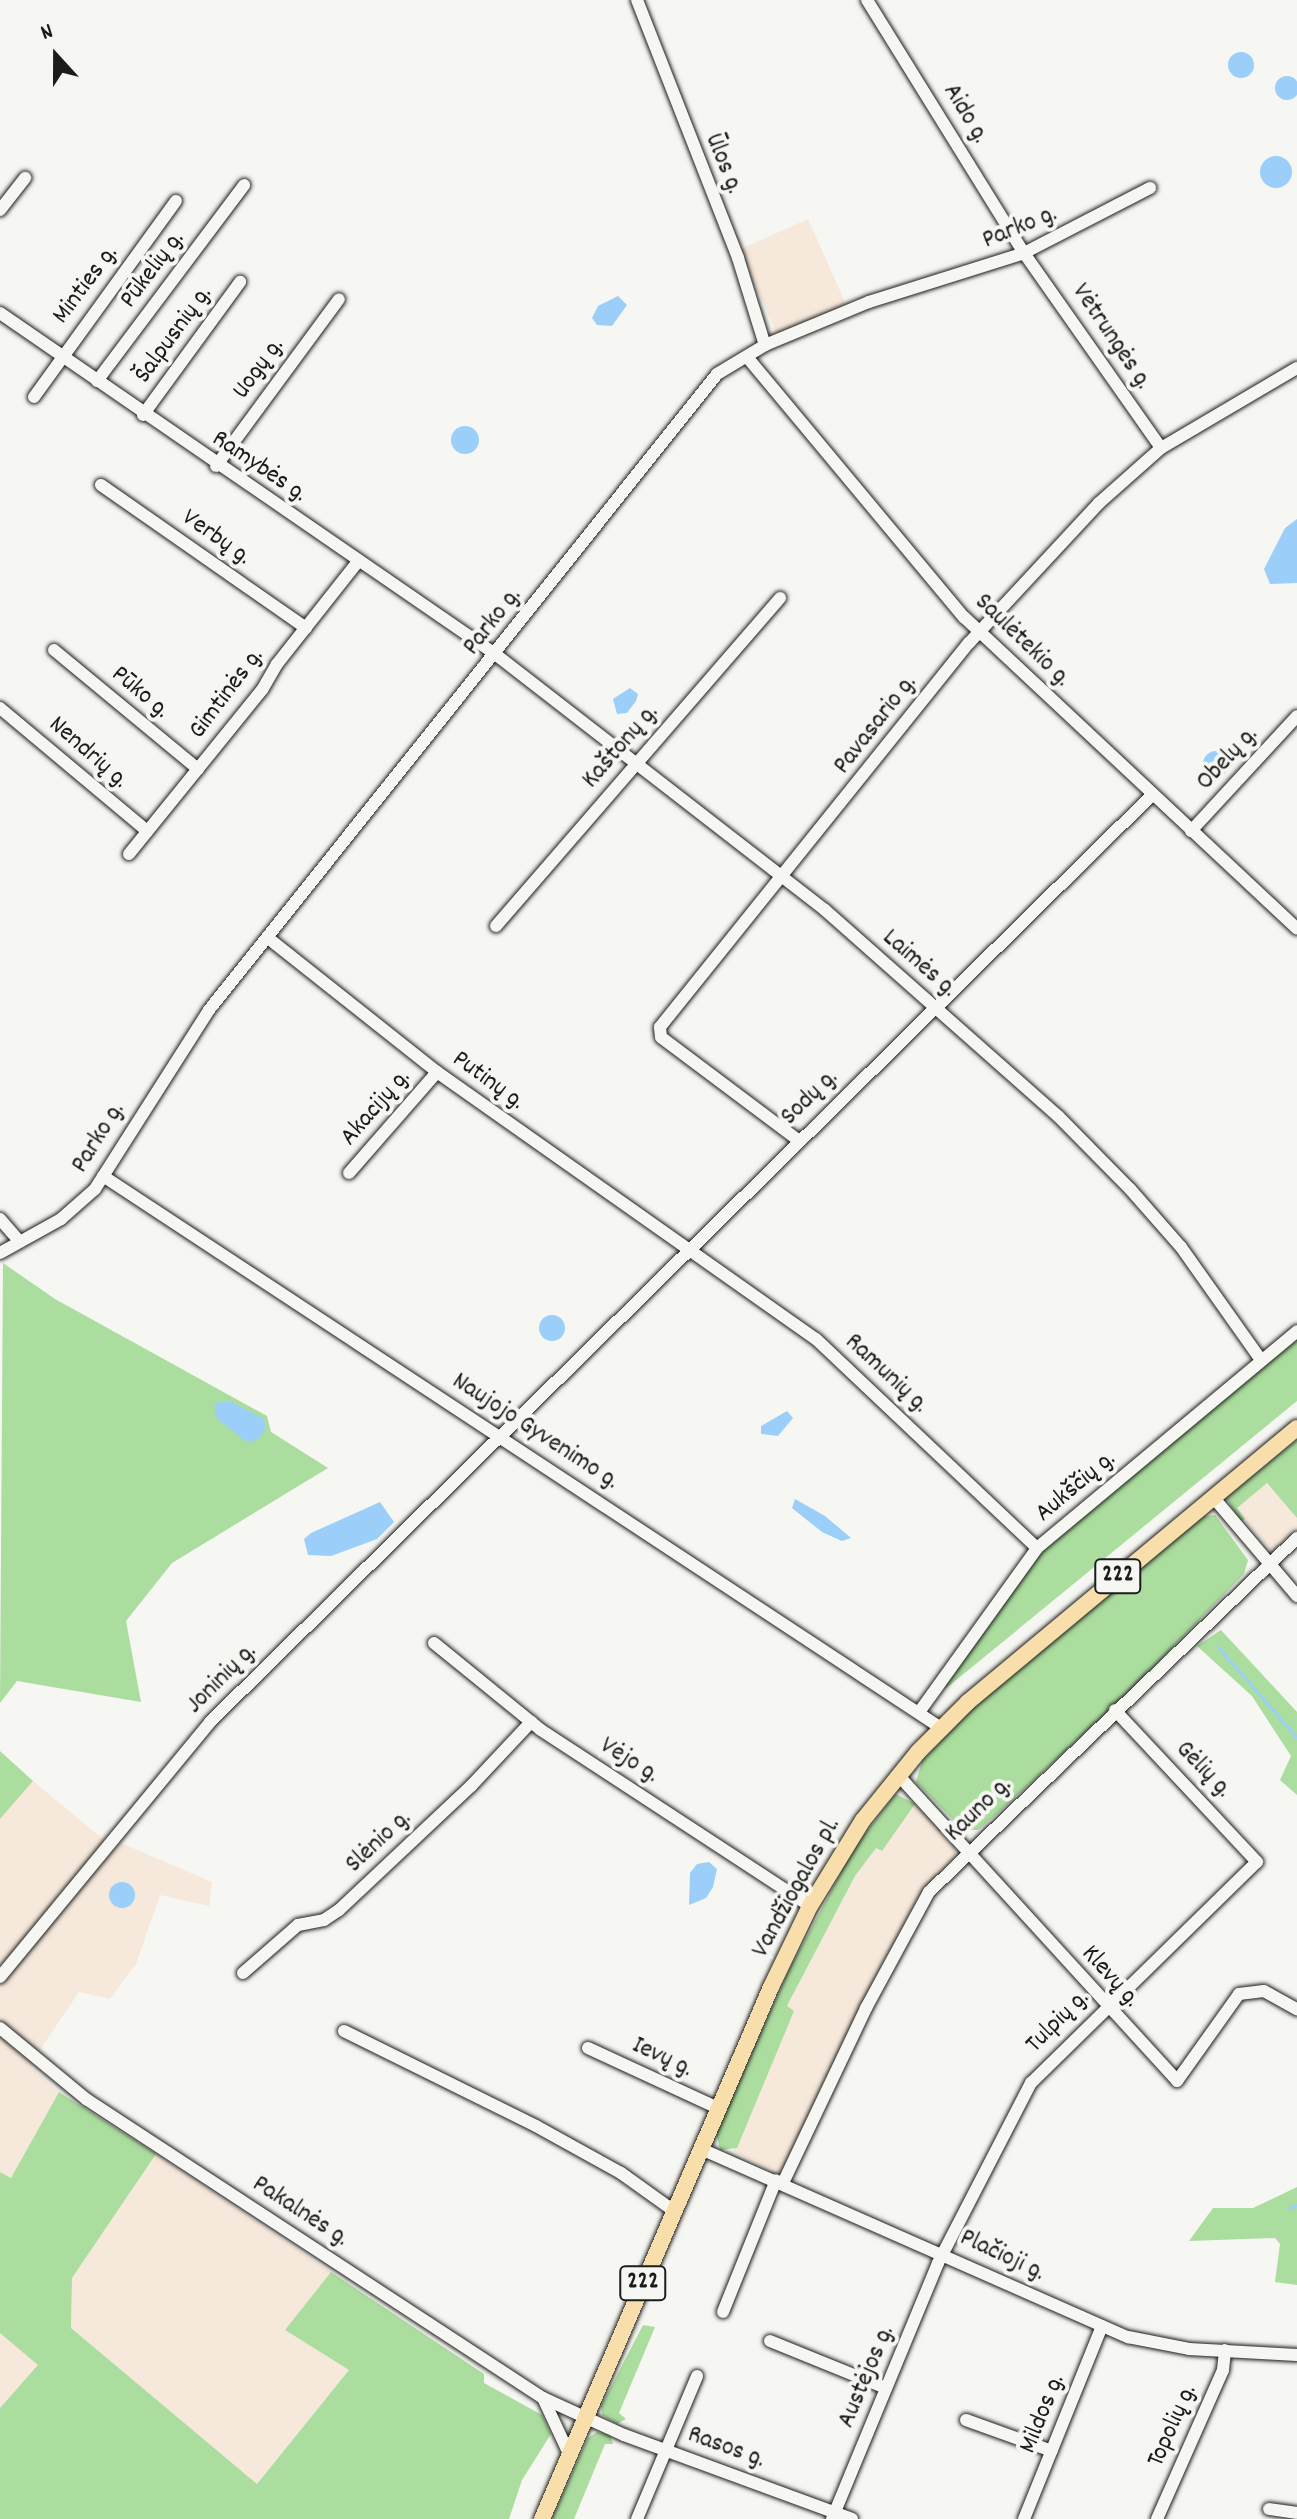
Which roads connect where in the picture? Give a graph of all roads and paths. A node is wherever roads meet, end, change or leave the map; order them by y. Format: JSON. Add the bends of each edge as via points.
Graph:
{"nodes":[{"id":1,"x":637,"y":0,"type":"edge"},
{"id":2,"x":867,"y":0,"type":"edge"},
{"id":3,"x":25,"y":178,"type":"dead end"},
{"id":4,"x":244,"y":185,"type":"dead end"},
{"id":5,"x":1150,"y":188,"type":"dead end"},
{"id":6,"x":176,"y":201,"type":"dead end"},
{"id":7,"x":0,"y":210,"type":"edge"},
{"id":8,"x":1024,"y":253,"type":"junction"},
{"id":9,"x":240,"y":282,"type":"dead end"},
{"id":10,"x":339,"y":299,"type":"dead end"},
{"id":11,"x":0,"y":313,"type":"edge"},
{"id":12,"x":765,"y":345,"type":"junction"},
{"id":13,"x":747,"y":357,"type":"junction"},
{"id":14,"x":64,"y":358,"type":"junction"},
{"id":15,"x":1297,"y":368,"type":"edge"},
{"id":16,"x":97,"y":381,"type":"junction"},
{"id":17,"x":34,"y":397,"type":"dead end"},
{"id":18,"x":143,"y":415,"type":"junction"},
{"id":19,"x":1161,"y":448,"type":"junction"},
{"id":20,"x":216,"y":466,"type":"junction"},
{"id":21,"x":101,"y":485,"type":"dead end"},
{"id":22,"x":359,"y":560,"type":"junction"},
{"id":23,"x":780,"y":598,"type":"dead end"},
{"id":24,"x":306,"y":628,"type":"junction"},
{"id":25,"x":979,"y":632,"type":"junction"},
{"id":26,"x":54,"y":650,"type":"dead end"},
{"id":27,"x":495,"y":654,"type":"junction"},
{"id":28,"x":0,"y":708,"type":"edge"},
{"id":29,"x":1297,"y":716,"type":"edge"},
{"id":30,"x":636,"y":763,"type":"junction"},
{"id":31,"x":198,"y":769,"type":"junction"},
{"id":32,"x":1152,"y":795,"type":"junction"},
{"id":33,"x":147,"y":831,"type":"junction"},
{"id":34,"x":1191,"y":831,"type":"junction"},
{"id":35,"x":129,"y":854,"type":"dead end"},
{"id":36,"x":781,"y":879,"type":"junction"},
{"id":37,"x":496,"y":926,"type":"dead end"},
{"id":38,"x":1297,"y":929,"type":"edge"},
{"id":39,"x":268,"y":938,"type":"junction"},
{"id":40,"x":936,"y":1008,"type":"junction"},
{"id":41,"x":437,"y":1072,"type":"junction"},
{"id":42,"x":798,"y":1140,"type":"junction"},
{"id":43,"x":349,"y":1173,"type":"dead end"},
{"id":44,"x":103,"y":1176,"type":"junction"},
{"id":45,"x":0,"y":1219,"type":"edge"},
{"id":46,"x":20,"y":1242,"type":"junction"},
{"id":47,"x":689,"y":1250,"type":"junction"},
{"id":48,"x":0,"y":1253,"type":"edge"},
{"id":49,"x":1297,"y":1331,"type":"edge"},
{"id":50,"x":1261,"y":1360,"type":"junction"},
{"id":51,"x":1297,"y":1428,"type":"edge"},
{"id":52,"x":500,"y":1434,"type":"junction"},
{"id":53,"x":1213,"y":1497,"type":"junction"},
{"id":54,"x":1297,"y":1538,"type":"edge"},
{"id":55,"x":1037,"y":1548,"type":"junction"},
{"id":56,"x":1267,"y":1562,"type":"junction"},
{"id":57,"x":1297,"y":1596,"type":"edge"},
{"id":58,"x":434,"y":1643,"type":"dead end"},
{"id":59,"x":1115,"y":1710,"type":"junction"},
{"id":60,"x":920,"y":1711,"type":"junction"},
{"id":61,"x":531,"y":1722,"type":"junction"},
{"id":62,"x":941,"y":1728,"type":"junction"},
{"id":63,"x":898,"y":1775,"type":"junction"},
{"id":64,"x":968,"y":1851,"type":"junction"},
{"id":65,"x":1257,"y":1862,"type":"joint"},
{"id":66,"x":810,"y":1906,"type":"junction"},
{"id":67,"x":243,"y":1973,"type":"dead end"},
{"id":68,"x":0,"y":1977,"type":"edge"},
{"id":69,"x":1106,"y":2005,"type":"junction"},
{"id":70,"x":1297,"y":2009,"type":"edge"},
{"id":71,"x":0,"y":2028,"type":"edge"},
{"id":72,"x":344,"y":2031,"type":"dead end"},
{"id":73,"x":588,"y":2048,"type":"dead end"},
{"id":74,"x":718,"y":2108,"type":"junction"},
{"id":75,"x":701,"y":2149,"type":"junction"},
{"id":76,"x":779,"y":2182,"type":"junction"},
{"id":77,"x":674,"y":2211,"type":"junction"},
{"id":78,"x":944,"y":2253,"type":"junction"},
{"id":79,"x":723,"y":2312,"type":"dead end"},
{"id":80,"x":1102,"y":2326,"type":"junction"},
{"id":81,"x":770,"y":2341,"type":"dead end"},
{"id":82,"x":1225,"y":2350,"type":"junction"},
{"id":83,"x":1297,"y":2355,"type":"edge"},
{"id":84,"x":697,"y":2376,"type":"dead end"},
{"id":85,"x":886,"y":2388,"type":"junction"},
{"id":86,"x":543,"y":2398,"type":"junction"},
{"id":87,"x":586,"y":2417,"type":"junction"},
{"id":88,"x":966,"y":2420,"type":"dead end"},
{"id":89,"x":666,"y":2450,"type":"junction"},
{"id":90,"x":1052,"y":2451,"type":"junction"},
{"id":91,"x":570,"y":2456,"type":"junction"},
{"id":92,"x":1269,"y":2509,"type":"dead end"},
{"id":93,"x":1297,"y":2513,"type":"edge"},
{"id":94,"x":833,"y":2516,"type":"edge"},
{"id":95,"x":542,"y":2519,"type":"edge"},
{"id":96,"x":637,"y":2519,"type":"edge"},
{"id":97,"x":852,"y":2519,"type":"edge"},
{"id":98,"x":1024,"y":2519,"type":"edge"},
{"id":99,"x":1157,"y":2519,"type":"edge"}],
"edges":[{"from":1,"to":12,"type":"street","name":"Ūlos g.","via":[[738,258]]},
{"from":2,"to":8,"type":"street","name":"Aido g."},
{"from":3,"to":7,"type":"street"},
{"from":4,"to":16,"type":"street","name":"Pūkelių g."},
{"from":5,"to":8,"type":"street","name":"Parko g."},
{"from":6,"to":14,"type":"street","name":"Minties g."},
{"from":8,"to":12,"type":"street","name":"Parko g.","via":[[896,292]]},
{"from":8,"to":19,"type":"street","name":"Vėtrungės g."},
{"from":9,"to":18,"type":"street","name":"Šalpusnių g."},
{"from":10,"to":20,"type":"street","name":"Uogų g."},
{"from":11,"to":14,"type":"street","name":"Ramybės g."},
{"from":12,"to":13,"type":"street","name":"Parko g."},
{"from":13,"to":25,"type":"street","name":"Saulėtekio g."},
{"from":13,"to":27,"type":"street","name":"Parko g.","via":[[712,379]]},
{"from":14,"to":16,"type":"street","name":"Ramybės g."},
{"from":14,"to":17,"type":"street","name":"Minties g."},
{"from":15,"to":19,"type":"street","name":"Pavasario g."},
{"from":16,"to":18,"type":"street","name":"Ramybės g."},
{"from":18,"to":20,"type":"street","name":"Ramybės g."},
{"from":19,"to":25,"type":"street","name":"Pavasario g.","via":[[1115,486]]},
{"from":20,"to":22,"type":"street","name":"Ramybės g."},
{"from":21,"to":24,"type":"street","name":"Verbų g."},
{"from":22,"to":24,"type":"street","name":"Gimtinės g."},
{"from":22,"to":27,"type":"street","name":"Ramybės g."},
{"from":23,"to":30,"type":"street","name":"Kaštonų g."},
{"from":24,"to":31,"type":"street","name":"Gimtinės g."},
{"from":25,"to":32,"type":"street","name":"Saulėtekio g."},
{"from":25,"to":36,"type":"street","name":"Pavasario g."},
{"from":26,"to":31,"type":"street","name":"Pūko g."},
{"from":27,"to":30,"type":"street","name":"Laimės g."},
{"from":27,"to":39,"type":"street","name":"Parko g."},
{"from":28,"to":33,"type":"street","name":"Nendrių g."},
{"from":29,"to":34,"type":"street","name":"Obelų g."},
{"from":30,"to":36,"type":"street","name":"Laimės g."},
{"from":30,"to":37,"type":"street","name":"Kaštonų g."},
{"from":31,"to":33,"type":"street","name":"Gimtinės g."},
{"from":32,"to":34,"type":"street","name":"Saulėtekio g."},
{"from":32,"to":40,"type":"street","name":"Sodų g."},
{"from":33,"to":35,"type":"street","name":"Gimtinės g."},
{"from":34,"to":38,"type":"street","name":"Saulėtekio g."},
{"from":36,"to":40,"type":"street","name":"Laimės g.","via":[[825,910]]},
{"from":36,"to":42,"type":"street","name":"Pavasario g.","via":[[659,1032]]},
{"from":39,"to":41,"type":"street","name":"Putinų g."},
{"from":39,"to":44,"type":"street","name":"Parko g.","via":[[184,1044]]},
{"from":40,"to":42,"type":"street","name":"Sodų g."},
{"from":40,"to":50,"type":"street","name":"Laimės g.","via":[[1130,1189],[1181,1247]]},
{"from":41,"to":43,"type":"street","name":"Akacijų g."},
{"from":41,"to":47,"type":"street","name":"Putinų g."},
{"from":42,"to":47,"type":"street","name":"Sodų g."},
{"from":44,"to":46,"type":"street","name":"Parko g.","via":[[71,1213]]},
{"from":44,"to":52,"type":"street","name":"Naujojo Gyvenimo g."},
{"from":45,"to":46,"type":"street"},
{"from":46,"to":48,"type":"street","name":"Parko g."},
{"from":47,"to":52,"type":"street","name":"Sodų g."},
{"from":47,"to":55,"type":"street","name":"Ramunių g.","via":[[818,1341]]},
{"from":49,"to":50,"type":"street","name":"Aukščių g."},
{"from":50,"to":55,"type":"street","name":"Aukščių g."},
{"from":51,"to":53,"type":"main road","name":"Vandžiogalos pl.","number":"222"},
{"from":52,"to":60,"type":"street","name":"Naujojo Gyvenimo g."},
{"from":52,"to":68,"type":"street","name":"Joninių g.","via":[[210,1722]]},
{"from":53,"to":56,"type":"street"},
{"from":53,"to":62,"type":"main road","name":"Vandžiogalos pl.","number":"222"},
{"from":54,"to":56,"type":"street","name":"Kauno g."},
{"from":55,"to":60,"type":"street","name":"Aukščių g."},
{"from":56,"to":57,"type":"street"},
{"from":56,"to":59,"type":"street","name":"Kauno g."},
{"from":58,"to":61,"type":"street","name":"Vėjo g."},
{"from":59,"to":64,"type":"street","name":"Kauno g."},
{"from":59,"to":65,"type":"street","name":"Gėlių g."},
{"from":60,"to":62,"type":"street","name":"Naujojo Gyvenimo g."},
{"from":61,"to":66,"type":"street","name":"Vėjo g."},
{"from":61,"to":67,"type":"street","name":"Slėnio g.","via":[[339,1910],[324,1920],[298,1925]]},
{"from":62,"to":63,"type":"main road","name":"Vandžiogalos pl.","number":"222"},
{"from":63,"to":64,"type":"street","name":"Klevų g."},
{"from":63,"to":66,"type":"main road","name":"Vandžiogalos pl.","number":"222"},
{"from":64,"to":69,"type":"street","name":"Klevų g."},
{"from":64,"to":76,"type":"street","name":"Kauno g.","via":[[929,1892],[912,1919]]},
{"from":65,"to":69,"type":"street","name":"Tulpių g."},
{"from":66,"to":74,"type":"main road","name":"Vandžiogalos pl.","number":"222"},
{"from":69,"to":70,"type":"street","name":"Klevų g.","via":[[1177,2081],[1239,1994],[1264,1991]]},
{"from":69,"to":78,"type":"street","name":"Tulpių g.","via":[[1031,2083]]},
{"from":71,"to":86,"type":"street","name":"Pakalnės g.","via":[[86,2099]]},
{"from":72,"to":77,"type":"street","via":[[536,2126],[621,2173]]},
{"from":73,"to":74,"type":"street","name":"Ievų g."},
{"from":74,"to":75,"type":"main road","name":"Vandžiogalos pl.","number":"222"},
{"from":75,"to":76,"type":"street","name":"Plačioji g."},
{"from":75,"to":77,"type":"main road","name":"Vandžiogalos pl.","number":"222"},
{"from":76,"to":78,"type":"street","name":"Plačioji g."},
{"from":76,"to":79,"type":"street"},
{"from":77,"to":87,"type":"main road","name":"Vandžiogalos pl.","number":"222"},
{"from":78,"to":80,"type":"street","name":"Plačioji g."},
{"from":78,"to":85,"type":"street","name":"Austėjos g."},
{"from":80,"to":82,"type":"street","name":"Plačioji g.","via":[[1153,2344]]},
{"from":80,"to":90,"type":"street","name":"Mildos g."},
{"from":81,"to":85,"type":"street"},
{"from":82,"to":83,"type":"street","name":"Plačioji g."},
{"from":82,"to":99,"type":"street","name":"Topolių g.","via":[[1223,2370]]},
{"from":84,"to":89,"type":"street"},
{"from":85,"to":94,"type":"street","name":"Austėjos g."},
{"from":86,"to":87,"type":"street","name":"Pakalnės g."},
{"from":86,"to":91,"type":"street"},
{"from":87,"to":89,"type":"street","name":"Rasos g."},
{"from":87,"to":91,"type":"main road","name":"Vandžiogalos pl.","number":"222"},
{"from":88,"to":90,"type":"street"},
{"from":89,"to":94,"type":"street","name":"Rasos g."},
{"from":89,"to":96,"type":"street"},
{"from":90,"to":98,"type":"street","name":"Mildos g."},
{"from":91,"to":95,"type":"main road","name":"Vandžiogalos pl.","number":"222"},
{"from":92,"to":93,"type":"street"},
{"from":94,"to":97,"type":"street","name":"Rasos g."}]}
